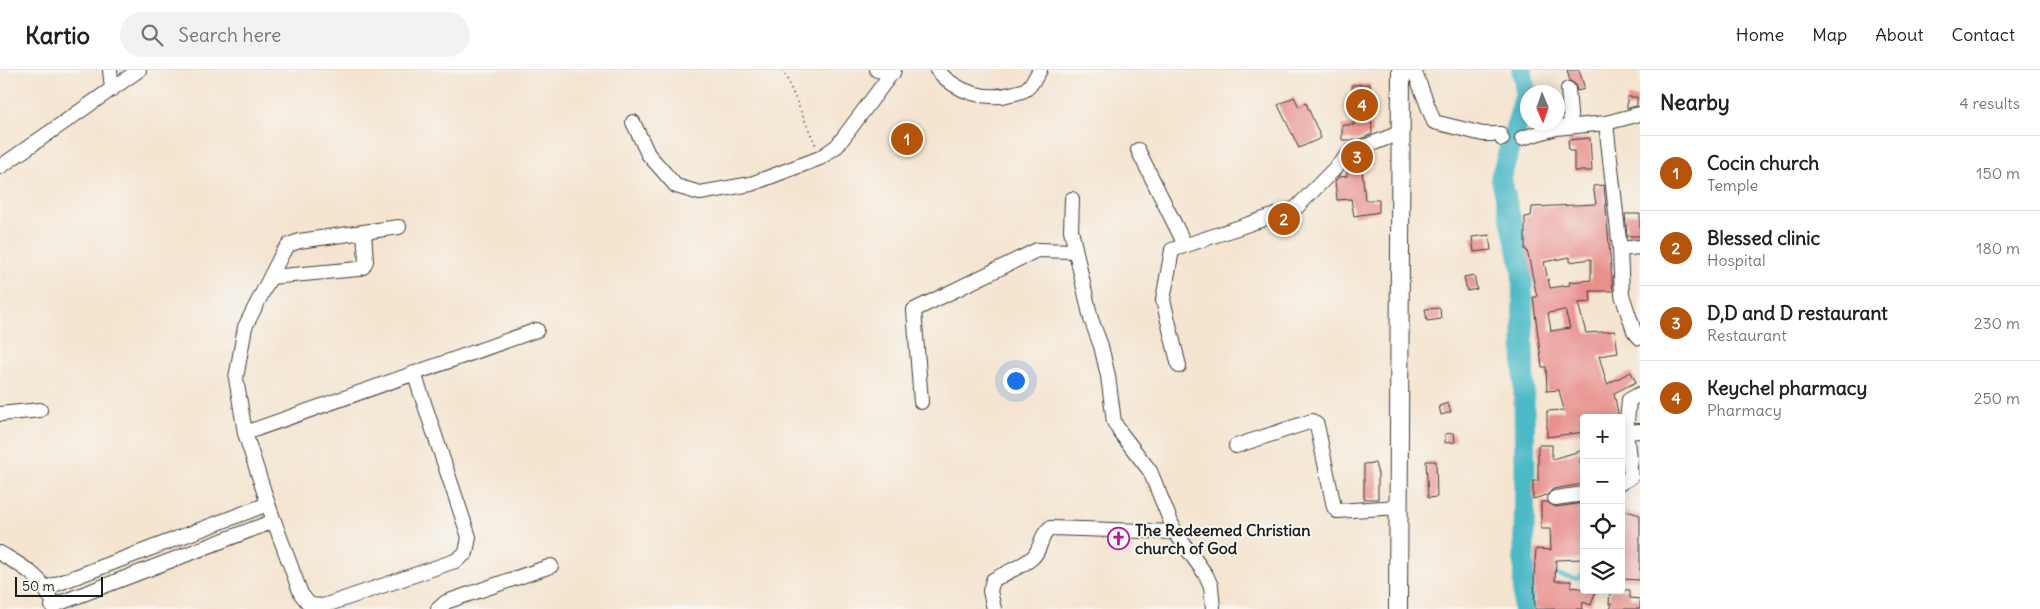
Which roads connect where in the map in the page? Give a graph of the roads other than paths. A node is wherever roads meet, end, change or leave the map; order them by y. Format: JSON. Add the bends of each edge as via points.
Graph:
{"nodes":[{"id":1,"x":110,"y":70,"type":"edge"},
{"id":2,"x":140,"y":70,"type":"edge"},
{"id":3,"x":877,"y":70,"type":"edge"},
{"id":4,"x":937,"y":70,"type":"edge"},
{"id":5,"x":1040,"y":70,"type":"edge"},
{"id":6,"x":1401,"y":70,"type":"edge"},
{"id":7,"x":1414,"y":70,"type":"edge"},
{"id":8,"x":893,"y":72,"type":"edge"},
{"id":9,"x":112,"y":89,"type":"junction"},
{"id":10,"x":1568,"y":89,"type":"dead end"},
{"id":11,"x":1640,"y":114,"type":"edge"},
{"id":12,"x":633,"y":122,"type":"dead end"},
{"id":13,"x":1606,"y":123,"type":"junction"},
{"id":14,"x":1571,"y":126,"type":"junction"},
{"id":15,"x":1402,"y":132,"type":"junction"},
{"id":16,"x":1502,"y":138,"type":"dead end"},
{"id":17,"x":1522,"y":138,"type":"dead end"},
{"id":18,"x":1138,"y":150,"type":"dead end"},
{"id":19,"x":0,"y":167,"type":"edge"},
{"id":20,"x":1072,"y":199,"type":"dead end"},
{"id":21,"x":399,"y":227,"type":"dead end"},
{"id":22,"x":364,"y":232,"type":"junction"},
{"id":23,"x":1185,"y":245,"type":"junction"},
{"id":24,"x":1640,"y":247,"type":"edge"},
{"id":25,"x":1620,"y":249,"type":"junction"},
{"id":26,"x":1075,"y":251,"type":"junction"},
{"id":27,"x":271,"y":277,"type":"junction"},
{"id":28,"x":536,"y":330,"type":"dead end"},
{"id":29,"x":1640,"y":338,"type":"edge"},
{"id":30,"x":1179,"y":366,"type":"dead end"},
{"id":31,"x":414,"y":374,"type":"junction"},
{"id":32,"x":1640,"y":394,"type":"edge"},
{"id":33,"x":921,"y":402,"type":"dead end"},
{"id":34,"x":40,"y":410,"type":"dead end"},
{"id":35,"x":0,"y":414,"type":"edge"},
{"id":36,"x":1640,"y":431,"type":"edge"},
{"id":37,"x":1626,"y":432,"type":"junction"},
{"id":38,"x":245,"y":433,"type":"junction"},
{"id":39,"x":1236,"y":446,"type":"dead end"},
{"id":40,"x":1625,"y":481,"type":"edge"},
{"id":41,"x":1580,"y":495,"type":"edge"},
{"id":42,"x":1555,"y":498,"type":"dead end"},
{"id":43,"x":268,"y":504,"type":"junction"},
{"id":44,"x":1399,"y":507,"type":"junction"},
{"id":45,"x":274,"y":521,"type":"junction"},
{"id":46,"x":1175,"y":532,"type":"junction"},
{"id":47,"x":0,"y":553,"type":"edge"},
{"id":48,"x":551,"y":566,"type":"dead end"},
{"id":49,"x":46,"y":588,"type":"junction"},
{"id":50,"x":53,"y":608,"type":"edge"},
{"id":51,"x":438,"y":609,"type":"edge"},
{"id":52,"x":994,"y":609,"type":"edge"},
{"id":53,"x":1213,"y":609,"type":"edge"},
{"id":54,"x":1398,"y":609,"type":"edge"}],
"edges":[{"from":1,"to":9,"type":"street"},
{"from":2,"to":9,"type":"street"},
{"from":3,"to":8,"type":"street"},
{"from":4,"to":5,"type":"street","via":[[970,93],[989,97],[1026,89]]},
{"from":6,"to":15,"type":"main road"},
{"from":7,"to":16,"type":"street","via":[[1434,122],[1483,134],[1500,134]]},
{"from":8,"to":12,"type":"street","via":[[837,146],[820,158],[751,184],[700,193],[676,186],[648,154]]},
{"from":9,"to":19,"type":"street"},
{"from":10,"to":14,"type":"street"},
{"from":11,"to":13,"type":"street"},
{"from":13,"to":14,"type":"street"},
{"from":13,"to":25,"type":"street"},
{"from":14,"to":17,"type":"street"},
{"from":15,"to":23,"type":"street","via":[[1351,152],[1296,208]]},
{"from":15,"to":44,"type":"main road"},
{"from":18,"to":23,"type":"street"},
{"from":20,"to":26,"type":"street","via":[[1071,230]]},
{"from":21,"to":22,"type":"street"},
{"from":22,"to":27,"type":"street","via":[[289,245]]},
{"from":22,"to":27,"type":"street","via":[[366,261],[363,267]]},
{"from":23,"to":30,"type":"street","via":[[1172,250],[1163,300]]},
{"from":24,"to":25,"type":"street"},
{"from":25,"to":29,"type":"street","via":[[1622,295],[1634,331]]},
{"from":26,"to":33,"type":"street","via":[[1037,250],[914,310]]},
{"from":26,"to":46,"type":"street","via":[[1090,319],[1108,376],[1114,422],[1150,471]]},
{"from":27,"to":38,"type":"street","via":[[245,328],[238,367],[237,392]]},
{"from":28,"to":31,"type":"street"},
{"from":31,"to":38,"type":"street"},
{"from":31,"to":45,"type":"street","via":[[469,537],[466,553],[455,561],[323,606],[310,605],[301,594]]},
{"from":32,"to":37,"type":"street","via":[[1629,400]]},
{"from":34,"to":35,"type":"street"},
{"from":36,"to":37,"type":"street"},
{"from":37,"to":40,"type":"street","via":[[1631,477]]},
{"from":38,"to":43,"type":"street"},
{"from":39,"to":44,"type":"street","via":[[1312,421],[1317,425],[1337,511]]},
{"from":41,"to":42,"type":"street"},
{"from":43,"to":45,"type":"street"},
{"from":43,"to":49,"type":"street"},
{"from":44,"to":54,"type":"main road"},
{"from":45,"to":50,"type":"street"},
{"from":46,"to":52,"type":"street","via":[[1050,528],[1040,538],[1032,558],[993,580],[990,591]]},
{"from":46,"to":53,"type":"street","via":[[1206,575],[1211,586]]},
{"from":47,"to":49,"type":"street","via":[[30,572]]},
{"from":48,"to":51,"type":"street","via":[[446,602]]},
{"from":49,"to":50,"type":"street"}]}
